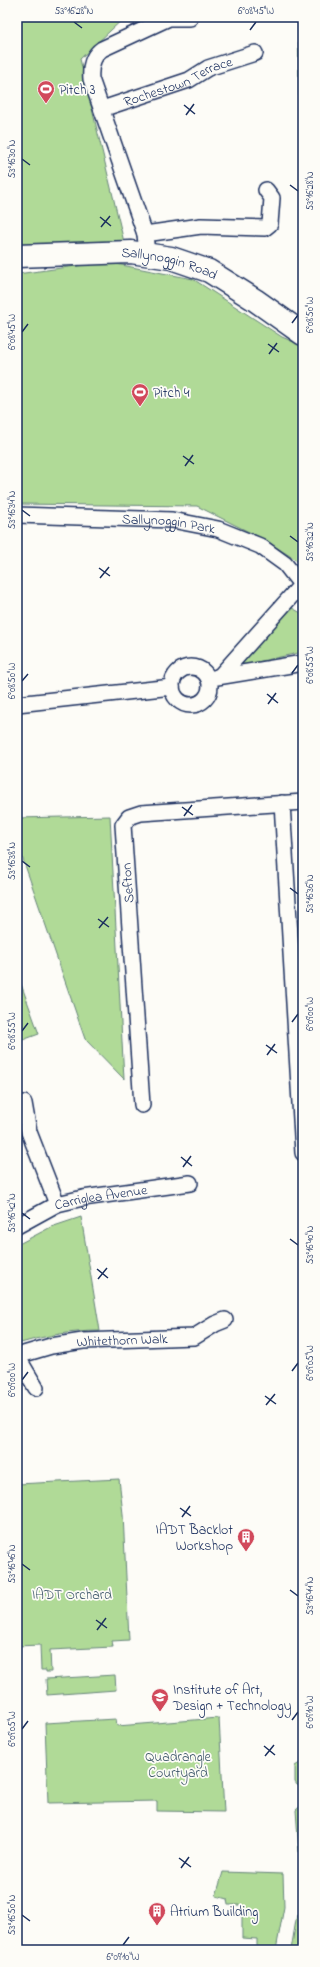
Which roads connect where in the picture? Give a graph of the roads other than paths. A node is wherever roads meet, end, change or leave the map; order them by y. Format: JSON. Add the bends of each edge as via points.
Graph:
{"nodes":[{"id":1,"x":190,"y":18,"type":"dead end"},
{"id":2,"x":255,"y":53,"type":"dead end"},
{"id":3,"x":102,"y":109,"type":"junction"},
{"id":4,"x":266,"y":190,"type":"dead end"},
{"id":5,"x":146,"y":244,"type":"junction"},
{"id":6,"x":17,"y":256,"type":"edge"},
{"id":7,"x":303,"y":334,"type":"edge"},
{"id":8,"x":17,"y":515,"type":"edge"},
{"id":9,"x":302,"y":585,"type":"edge"},
{"id":10,"x":303,"y":663,"type":"edge"},
{"id":11,"x":214,"y":677,"type":"junction"},
{"id":12,"x":172,"y":687,"type":"junction"},
{"id":13,"x":17,"y":704,"type":"edge"},
{"id":14,"x":303,"y":802,"type":"edge"},
{"id":15,"x":282,"y":803,"type":"junction"},
{"id":16,"x":24,"y":1103,"type":"dead end"},
{"id":17,"x":142,"y":1105,"type":"dead end"},
{"id":18,"x":303,"y":1152,"type":"edge"},
{"id":19,"x":190,"y":1183,"type":"dead end"},
{"id":20,"x":57,"y":1204,"type":"junction"},
{"id":21,"x":17,"y":1226,"type":"edge"},
{"id":22,"x":225,"y":1320,"type":"dead end"},
{"id":23,"x":17,"y":1356,"type":"edge"},
{"id":24,"x":36,"y":1388,"type":"dead end"}],
"edges":[{"from":1,"to":3,"type":"street","via":[[169,18],[96,53],[90,70]]},
{"from":2,"to":3,"type":"street","name":"Rochestown Terrace","via":[[208,68],[189,80]]},
{"from":3,"to":5,"type":"street"},
{"from":4,"to":5,"type":"street","via":[[272,198],[270,224],[265,228],[201,226]]},
{"from":5,"to":6,"type":"street","name":"Sallynoggin Road","via":[[131,252]]},
{"from":5,"to":7,"type":"street","name":"Sallynoggin Road","via":[[171,258],[209,271]]},
{"from":8,"to":9,"type":"street","name":"Sallynoggin Park","via":[[172,520],[218,529],[260,546],[285,564]]},
{"from":9,"to":11,"type":"street","name":"Sallynoggin Park"},
{"from":10,"to":11,"type":"street"},
{"from":11,"to":12,"type":"street","via":[[200,670],[188,668],[177,674]]},
{"from":11,"to":12,"type":"street","via":[[210,691],[203,701],[197,704],[185,704],[180,701],[175,697]]},
{"from":12,"to":13,"type":"street"},
{"from":14,"to":15,"type":"street","name":"Sefton"},
{"from":15,"to":17,"type":"street","name":"Sefton","via":[[140,813],[129,818],[124,825]]},
{"from":15,"to":18,"type":"street"},
{"from":16,"to":20,"type":"street","via":[[29,1132]]},
{"from":19,"to":20,"type":"street","name":"Carriglea Avenue"},
{"from":20,"to":21,"type":"street","name":"Carriglea Avenue"},
{"from":22,"to":23,"type":"street","name":"Whitethorn Walk","via":[[194,1337],[83,1341],[51,1346]]},
{"from":23,"to":24,"type":"street","name":"Whitethorn Walk"}]}
